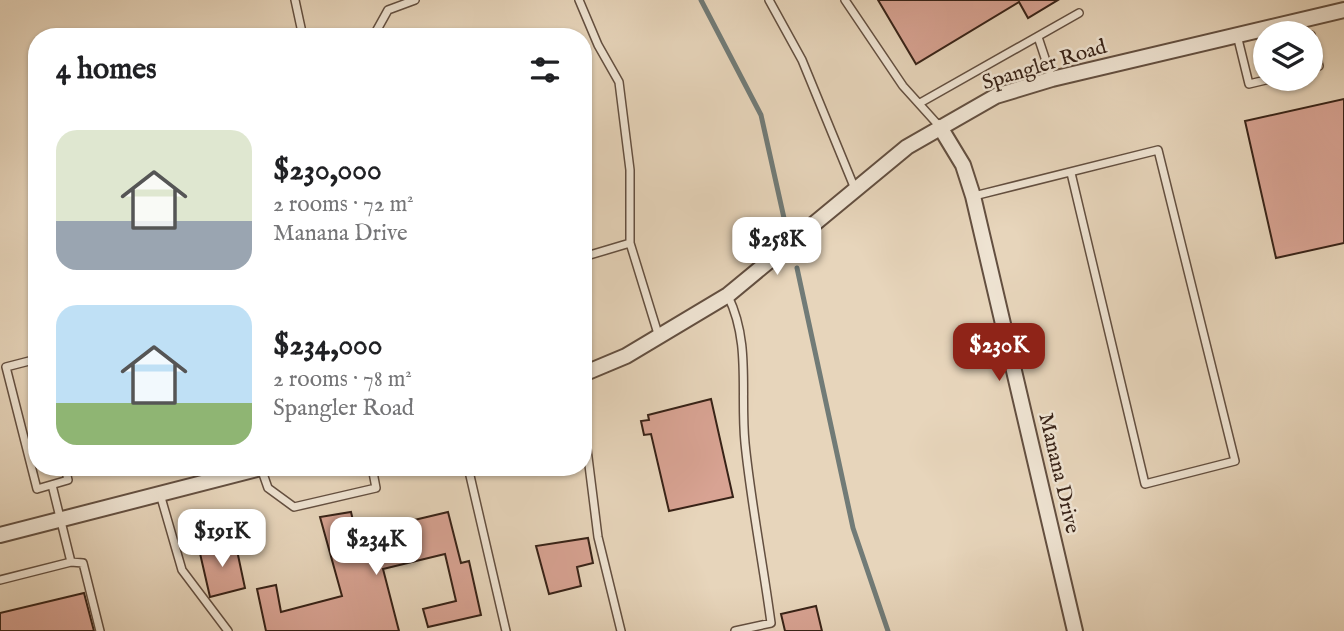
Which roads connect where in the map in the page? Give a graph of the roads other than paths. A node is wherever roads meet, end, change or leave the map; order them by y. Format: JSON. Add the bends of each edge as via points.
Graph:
{"nodes":[{"id":1,"x":295,"y":0,"type":"edge"},
{"id":2,"x":415,"y":0,"type":"edge"},
{"id":3,"x":579,"y":0,"type":"edge"},
{"id":4,"x":769,"y":0,"type":"edge"},
{"id":5,"x":845,"y":0,"type":"edge"},
{"id":6,"x":1344,"y":10,"type":"edge"},
{"id":7,"x":1079,"y":13,"type":"dead end"},
{"id":8,"x":1306,"y":18,"type":"junction"},
{"id":9,"x":1307,"y":21,"type":"edge"},
{"id":10,"x":301,"y":28,"type":"edge"},
{"id":11,"x":378,"y":28,"type":"edge"},
{"id":12,"x":591,"y":28,"type":"edge"},
{"id":13,"x":592,"y":31,"type":"edge"},
{"id":14,"x":1237,"y":35,"type":"junction"},
{"id":15,"x":1038,"y":37,"type":"junction"},
{"id":16,"x":1052,"y":79,"type":"junction"},
{"id":17,"x":1253,"y":83,"type":"edge"},
{"id":18,"x":920,"y":103,"type":"junction"},
{"id":19,"x":940,"y":127,"type":"junction"},
{"id":20,"x":1071,"y":173,"type":"junction"},
{"id":21,"x":855,"y":189,"type":"junction"},
{"id":22,"x":973,"y":196,"type":"junction"},
{"id":23,"x":630,"y":243,"type":"junction"},
{"id":24,"x":592,"y":254,"type":"edge"},
{"id":25,"x":728,"y":295,"type":"junction"},
{"id":26,"x":659,"y":337,"type":"junction"},
{"id":27,"x":28,"y":361,"type":"edge"},
{"id":28,"x":592,"y":370,"type":"edge"},
{"id":29,"x":28,"y":454,"type":"edge"},
{"id":30,"x":34,"y":476,"type":"edge"},
{"id":31,"x":67,"y":476,"type":"edge"},
{"id":32,"x":231,"y":476,"type":"edge"},
{"id":33,"x":265,"y":476,"type":"edge"},
{"id":34,"x":374,"y":476,"type":"edge"},
{"id":35,"x":470,"y":476,"type":"edge"},
{"id":36,"x":590,"y":476,"type":"edge"},
{"id":37,"x":52,"y":485,"type":"junction"},
{"id":38,"x":160,"y":494,"type":"junction"},
{"id":39,"x":61,"y":520,"type":"junction"},
{"id":40,"x":0,"y":535,"type":"edge"},
{"id":41,"x":71,"y":562,"type":"junction"},
{"id":42,"x":0,"y":580,"type":"edge"},
{"id":43,"x":100,"y":631,"type":"edge"},
{"id":44,"x":228,"y":631,"type":"edge"},
{"id":45,"x":506,"y":631,"type":"edge"},
{"id":46,"x":621,"y":631,"type":"edge"},
{"id":47,"x":734,"y":631,"type":"edge"},
{"id":48,"x":1075,"y":631,"type":"edge"}],
"edges":[{"from":1,"to":10,"type":"lane"},
{"from":2,"to":11,"type":"lane","via":[[388,10]]},
{"from":3,"to":12,"type":"lane"},
{"from":4,"to":21,"type":"lane","via":[[802,60]]},
{"from":5,"to":18,"type":"lane","via":[[903,86]]},
{"from":6,"to":8,"type":"street","name":"Spangler Road"},
{"from":7,"to":15,"type":"lane"},
{"from":8,"to":9,"type":"lane"},
{"from":8,"to":14,"type":"street","name":"Spangler Road"},
{"from":13,"to":23,"type":"lane","via":[[619,82],[630,170]]},
{"from":14,"to":16,"type":"street","name":"Spangler Road"},
{"from":14,"to":17,"type":"lane","via":[[1249,84]]},
{"from":15,"to":16,"type":"lane"},
{"from":15,"to":18,"type":"lane"},
{"from":16,"to":19,"type":"street","name":"Spangler Road","via":[[996,96]]},
{"from":18,"to":19,"type":"lane"},
{"from":19,"to":21,"type":"street","name":"Spangler Road"},
{"from":19,"to":22,"type":"street","name":"Manana Drive","via":[[963,165]]},
{"from":20,"to":20,"type":"lane","via":[[1158,150],[1235,461],[1145,484]]},
{"from":20,"to":22,"type":"lane"},
{"from":21,"to":25,"type":"street","name":"Spangler Road"},
{"from":22,"to":48,"type":"street","name":"Manana Drive"},
{"from":23,"to":24,"type":"lane"},
{"from":23,"to":26,"type":"lane"},
{"from":25,"to":26,"type":"street","name":"Spangler Road"},
{"from":25,"to":47,"type":"lane","via":[[738,316],[744,357],[745,443],[771,623]]},
{"from":26,"to":28,"type":"street","name":"Spangler Road"},
{"from":27,"to":29,"type":"lane","via":[[6,367]]},
{"from":30,"to":37,"type":"lane","via":[[37,489]]},
{"from":31,"to":37,"type":"lane","via":[[68,480]]},
{"from":32,"to":38,"type":"street"},
{"from":33,"to":34,"type":"lane","via":[[268,488],[294,507],[376,488]]},
{"from":35,"to":45,"type":"lane"},
{"from":36,"to":46,"type":"lane","via":[[598,537]]},
{"from":37,"to":39,"type":"lane"},
{"from":38,"to":39,"type":"street"},
{"from":38,"to":44,"type":"lane","via":[[182,570]]},
{"from":39,"to":40,"type":"street"},
{"from":39,"to":41,"type":"lane"},
{"from":41,"to":42,"type":"lane"},
{"from":41,"to":43,"type":"lane","via":[[83,563]]}]}
